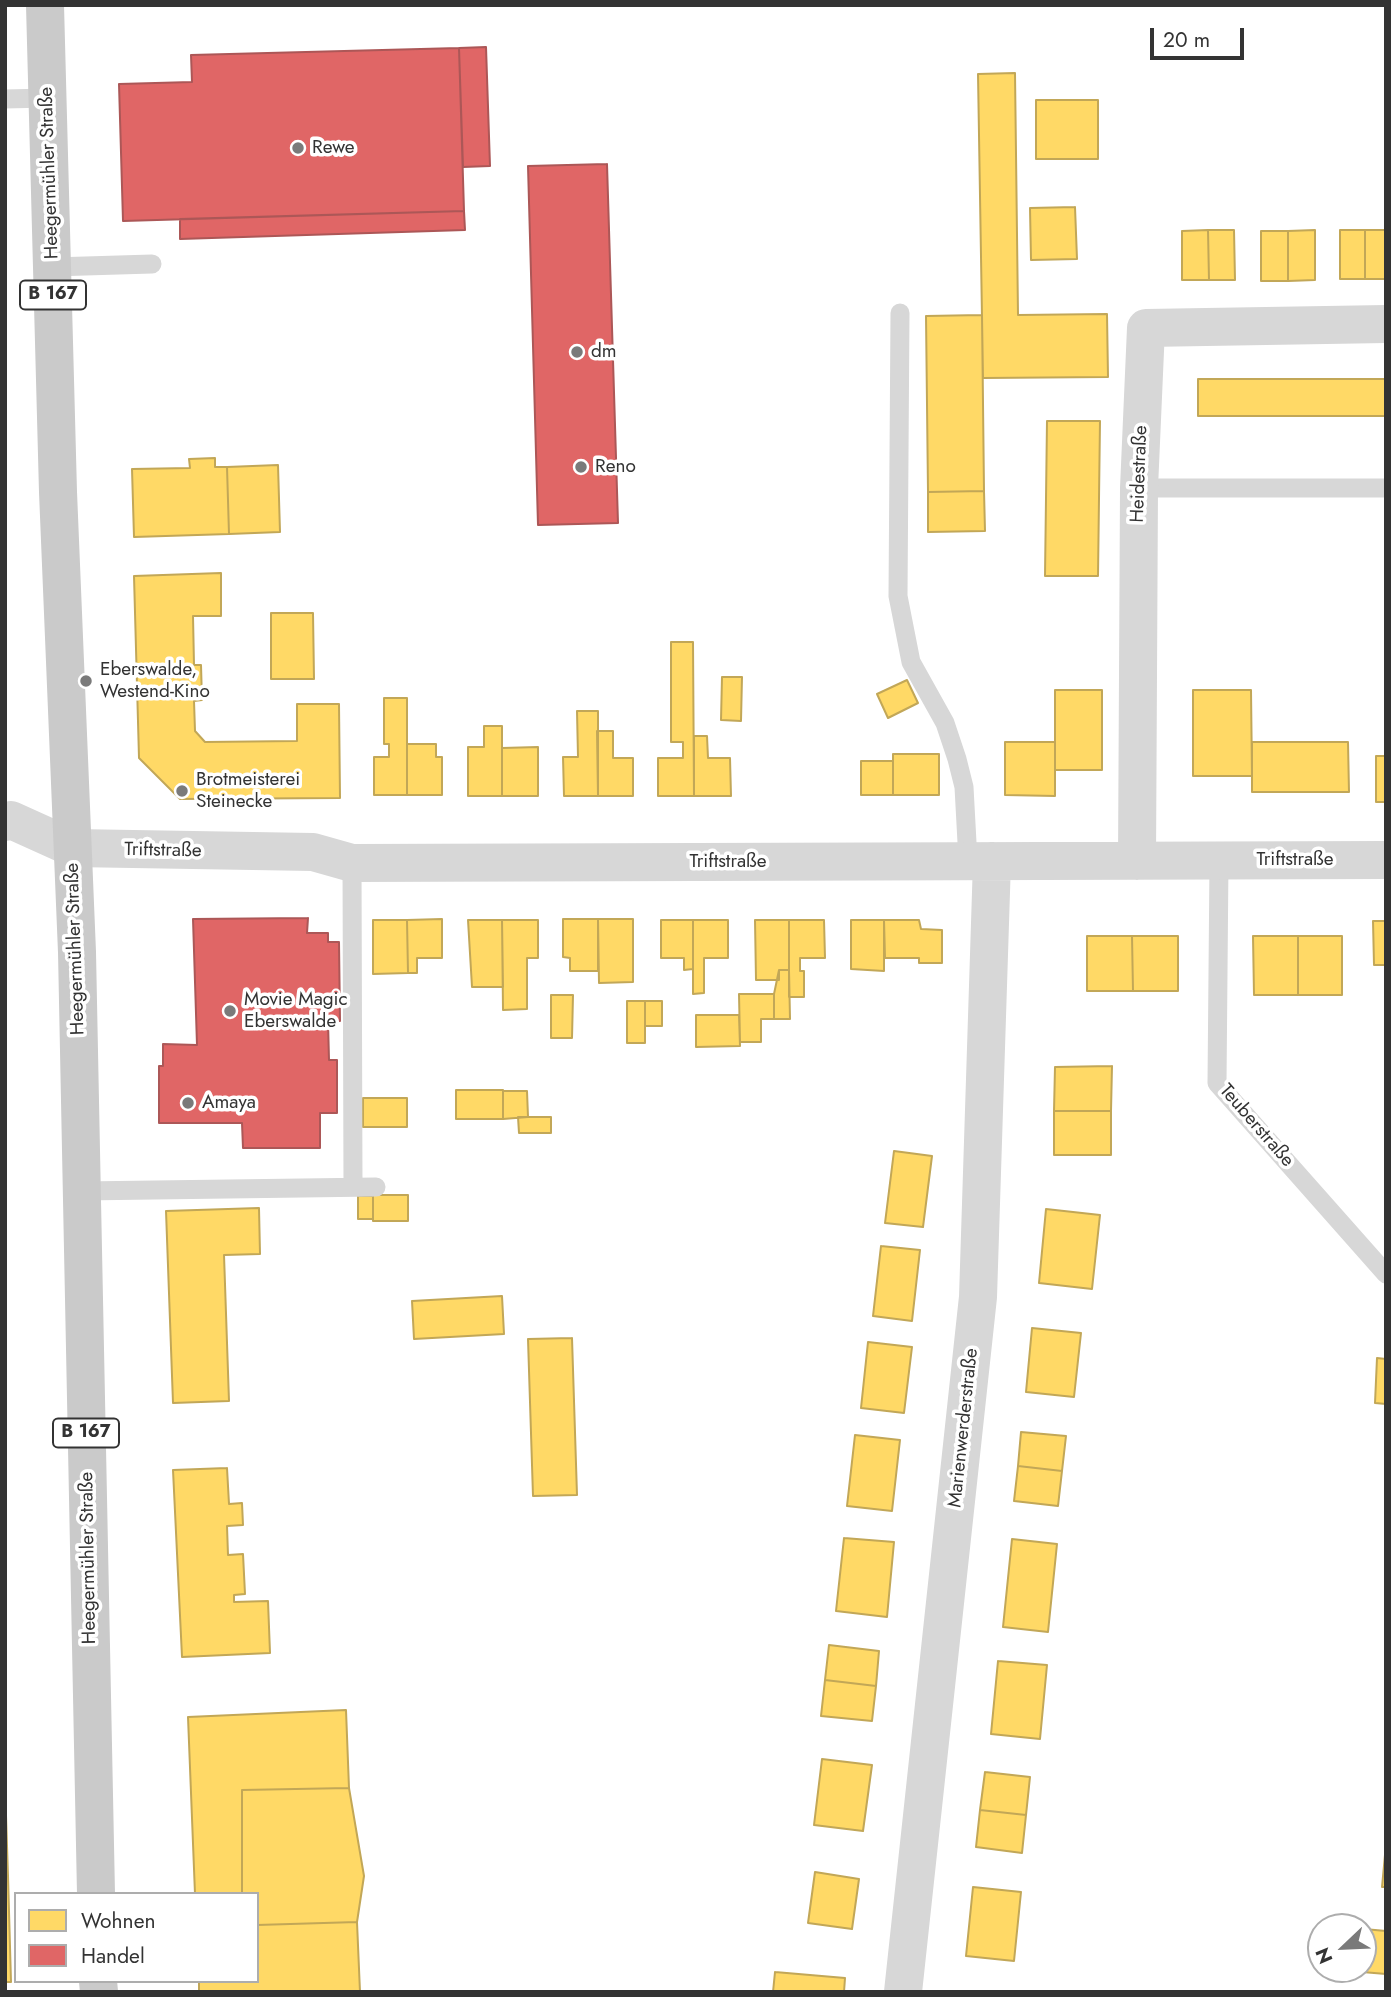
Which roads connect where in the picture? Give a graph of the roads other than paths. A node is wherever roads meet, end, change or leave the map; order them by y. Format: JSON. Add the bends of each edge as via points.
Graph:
{"nodes":[{"id":1,"x":45,"y":5,"type":"edge"},
{"id":2,"x":47,"y":98,"type":"junction"},
{"id":3,"x":5,"y":99,"type":"edge"},
{"id":4,"x":152,"y":264,"type":"dead end"},
{"id":5,"x":52,"y":267,"type":"junction"},
{"id":6,"x":900,"y":313,"type":"dead end"},
{"id":7,"x":1386,"y":324,"type":"edge"},
{"id":8,"x":1139,"y":488,"type":"junction"},
{"id":9,"x":1386,"y":488,"type":"edge"},
{"id":10,"x":5,"y":822,"type":"edge"},
{"id":11,"x":73,"y":848,"type":"junction"},
{"id":12,"x":1386,"y":860,"type":"edge"},
{"id":13,"x":980,"y":861,"type":"junction"},
{"id":14,"x":1137,"y":861,"type":"junction"},
{"id":15,"x":1219,"y":861,"type":"junction"},
{"id":16,"x":352,"y":863,"type":"junction"},
{"id":17,"x":353,"y":1187,"type":"junction"},
{"id":18,"x":376,"y":1187,"type":"dead end"},
{"id":19,"x":81,"y":1191,"type":"junction"},
{"id":20,"x":1386,"y":1274,"type":"edge"},
{"id":21,"x":96,"y":1892,"type":"edge"},
{"id":22,"x":903,"y":1992,"type":"edge"}],
"edges":[{"from":1,"to":2,"type":"main road","name":"Heegermühler Straße","number":"B 167"},
{"from":2,"to":3,"type":"lane"},
{"from":2,"to":5,"type":"main road","name":"Heegermühler Straße","number":"B 167"},
{"from":4,"to":5,"type":"lane"},
{"from":5,"to":11,"type":"main road","name":"Heegermühler Straße","number":"B 167"},
{"from":6,"to":13,"type":"lane","via":[[898,597],[911,662],[945,723],[957,759]]},
{"from":7,"to":8,"type":"street","name":"Heidestraße","via":[[1146,328]]},
{"from":8,"to":9,"type":"lane"},
{"from":8,"to":14,"type":"street","name":"Heidestraße"},
{"from":10,"to":11,"type":"street","via":[[11,820]]},
{"from":11,"to":16,"type":"street","name":"Triftstraße","via":[[313,852]]},
{"from":11,"to":19,"type":"main road","name":"Heegermühler Straße","number":"B 167"},
{"from":12,"to":15,"type":"street","name":"Triftstraße"},
{"from":13,"to":14,"type":"street","name":"Triftstraße"},
{"from":13,"to":16,"type":"street","name":"Triftstraße"},
{"from":13,"to":22,"type":"street","name":"Marienwerderstraße","via":[[978,1297]]},
{"from":14,"to":15,"type":"street","name":"Triftstraße"},
{"from":15,"to":20,"type":"lane","name":"Teuberstraße","via":[[1217,1083]]},
{"from":16,"to":17,"type":"lane"},
{"from":17,"to":18,"type":"lane"},
{"from":17,"to":19,"type":"lane"},
{"from":19,"to":21,"type":"main road","name":"Heegermühler Straße","number":"B 167"}]}
